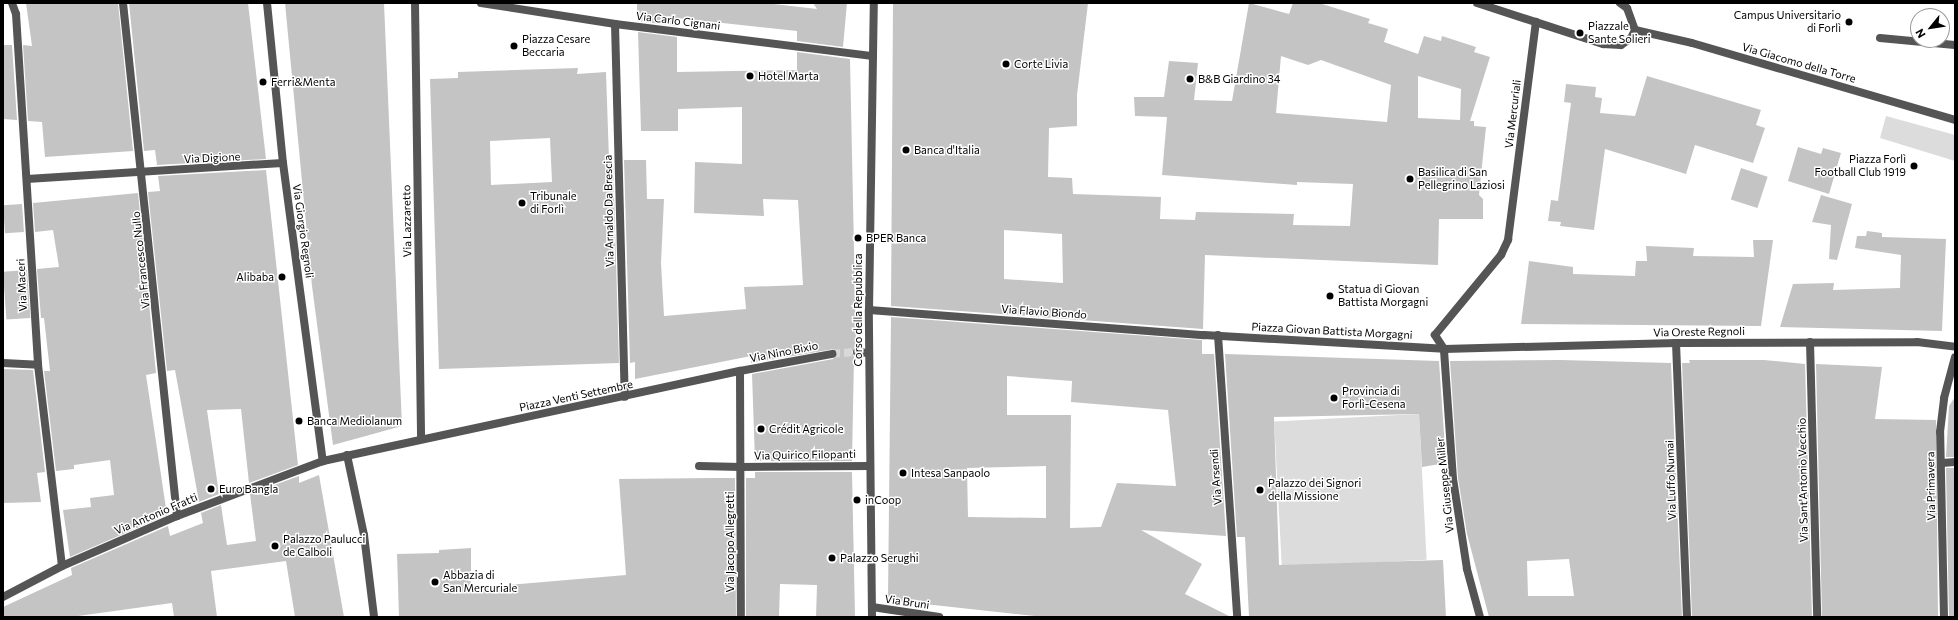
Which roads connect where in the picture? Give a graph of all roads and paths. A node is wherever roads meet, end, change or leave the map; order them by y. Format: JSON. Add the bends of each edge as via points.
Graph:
{"nodes":[{"id":1,"x":12,"y":3,"type":"edge"},
{"id":2,"x":123,"y":3,"type":"edge"},
{"id":3,"x":267,"y":3,"type":"edge"},
{"id":4,"x":415,"y":3,"type":"edge"},
{"id":5,"x":481,"y":3,"type":"edge"},
{"id":6,"x":874,"y":3,"type":"edge"},
{"id":7,"x":1477,"y":3,"type":"edge"},
{"id":8,"x":1620,"y":3,"type":"edge"},
{"id":9,"x":1536,"y":22,"type":"junction"},
{"id":10,"x":615,"y":24,"type":"junction"},
{"id":11,"x":1635,"y":30,"type":"junction"},
{"id":12,"x":1880,"y":38,"type":"dead end"},
{"id":13,"x":1955,"y":45,"type":"edge"},
{"id":14,"x":874,"y":56,"type":"junction"},
{"id":15,"x":1955,"y":120,"type":"edge"},
{"id":16,"x":283,"y":163,"type":"junction"},
{"id":17,"x":143,"y":172,"type":"junction"},
{"id":18,"x":27,"y":179,"type":"junction"},
{"id":19,"x":869,"y":310,"type":"junction"},
{"id":20,"x":1218,"y":336,"type":"junction"},
{"id":21,"x":1676,"y":342,"type":"junction"},
{"id":22,"x":1810,"y":342,"type":"junction"},
{"id":23,"x":1955,"y":347,"type":"edge"},
{"id":24,"x":1444,"y":349,"type":"junction"},
{"id":25,"x":857,"y":352,"type":"tunnel mouth"},
{"id":26,"x":869,"y":353,"type":"junction"},
{"id":27,"x":832,"y":354,"type":"tunnel mouth"},
{"id":28,"x":1955,"y":357,"type":"edge"},
{"id":29,"x":3,"y":363,"type":"edge"},
{"id":30,"x":38,"y":365,"type":"junction"},
{"id":31,"x":740,"y":371,"type":"junction"},
{"id":32,"x":625,"y":397,"type":"junction"},
{"id":33,"x":421,"y":439,"type":"junction"},
{"id":34,"x":346,"y":455,"type":"junction"},
{"id":35,"x":323,"y":461,"type":"junction"},
{"id":36,"x":1955,"y":462,"type":"edge"},
{"id":37,"x":1942,"y":463,"type":"junction"},
{"id":38,"x":699,"y":466,"type":"dead end"},
{"id":39,"x":870,"y":466,"type":"junction"},
{"id":40,"x":741,"y":467,"type":"junction"},
{"id":41,"x":177,"y":516,"type":"junction"},
{"id":42,"x":62,"y":566,"type":"junction"},
{"id":43,"x":3,"y":597,"type":"edge"},
{"id":44,"x":872,"y":607,"type":"junction"},
{"id":45,"x":374,"y":617,"type":"edge"},
{"id":46,"x":741,"y":617,"type":"edge"},
{"id":47,"x":872,"y":617,"type":"edge"},
{"id":48,"x":939,"y":617,"type":"edge"},
{"id":49,"x":1237,"y":617,"type":"edge"},
{"id":50,"x":1480,"y":617,"type":"edge"},
{"id":51,"x":1687,"y":617,"type":"edge"},
{"id":52,"x":1817,"y":617,"type":"edge"},
{"id":53,"x":1944,"y":617,"type":"edge"}],
"edges":[{"from":1,"to":18,"type":"street","name":"Via Maceri","via":[[16,14]]},
{"from":2,"to":17,"type":"street","name":"Via Francesco Nullo"},
{"from":3,"to":16,"type":"street","name":"Via Giorgio Regnoli"},
{"from":4,"to":33,"type":"street","name":"Via Lazzaretto"},
{"from":5,"to":10,"type":"street","name":"Via Carlo Cignani"},
{"from":6,"to":14,"type":"street","name":"Corso della Repubblica"},
{"from":7,"to":9,"type":"street"},
{"from":8,"to":11,"type":"street","via":[[1627,8]]},
{"from":9,"to":11,"type":"street","via":[[1603,44],[1621,45],[1631,38]]},
{"from":9,"to":24,"type":"street","name":"Via Mercuriali","via":[[1508,240],[1501,255],[1435,335]]},
{"from":10,"to":14,"type":"street","name":"Via Carlo Cignani"},
{"from":10,"to":32,"type":"street","name":"Via Arnaldo Da Brescia"},
{"from":11,"to":15,"type":"street","name":"Via Giacomo della Torre","via":[[1692,43]]},
{"from":12,"to":13,"type":"street"},
{"from":14,"to":19,"type":"street","name":"Corso della Repubblica"},
{"from":16,"to":17,"type":"street","name":"Via Digione"},
{"from":16,"to":35,"type":"street","name":"Via Giorgio Regnoli"},
{"from":17,"to":18,"type":"street","name":"Via Digione"},
{"from":17,"to":41,"type":"street","name":"Via Francesco Nullo"},
{"from":18,"to":30,"type":"street","name":"Via Maceri"},
{"from":19,"to":20,"type":"street","name":"Via Flavio Biondo"},
{"from":19,"to":26,"type":"street","name":"Corso della Repubblica"},
{"from":20,"to":24,"type":"street","name":"Piazza Giovan Battista Morgagni"},
{"from":20,"to":49,"type":"street","name":"Via Arsendi"},
{"from":21,"to":22,"type":"street","name":"Via Oreste Regnoli"},
{"from":21,"to":24,"type":"street","name":"Via Oreste Regnoli"},
{"from":21,"to":51,"type":"street","name":"Via Luffo Numai"},
{"from":22,"to":23,"type":"street","name":"Via Oreste Regnoli","via":[[1917,342]]},
{"from":22,"to":52,"type":"street","name":"Via Sant'Antonio Vecchio"},
{"from":24,"to":50,"type":"street","name":"Via Giuseppe Miller","via":[[1453,479],[1466,569]]},
{"from":25,"to":26,"type":"street"},
{"from":26,"to":39,"type":"street","name":"Corso della Repubblica"},
{"from":27,"to":31,"type":"street","name":"Via Nino Bixio"},
{"from":28,"to":37,"type":"street","name":"Via Primavera","via":[[1944,398]]},
{"from":29,"to":30,"type":"street"},
{"from":30,"to":42,"type":"street","name":"Via Maceri"},
{"from":31,"to":32,"type":"street","name":"Piazza Venti Settembre"},
{"from":31,"to":40,"type":"street"},
{"from":32,"to":33,"type":"street","name":"Piazza Venti Settembre"},
{"from":33,"to":34,"type":"street","name":"Piazza Venti Settembre"},
{"from":34,"to":35,"type":"street","name":"Piazza Venti Settembre"},
{"from":34,"to":45,"type":"street","via":[[364,535]]},
{"from":35,"to":41,"type":"street","name":"Via Antonio Fratti"},
{"from":36,"to":37,"type":"street"},
{"from":37,"to":53,"type":"street","name":"Via Primavera"},
{"from":38,"to":40,"type":"street","name":"Via Quirico Filopanti"},
{"from":39,"to":40,"type":"street","name":"Via Quirico Filopanti"},
{"from":39,"to":44,"type":"street","name":"Corso della Repubblica"},
{"from":40,"to":46,"type":"street","name":"Via Jacopo Allegretti"},
{"from":41,"to":42,"type":"street","name":"Via Antonio Fratti"},
{"from":42,"to":43,"type":"street","name":"Via Antonio Fratti"},
{"from":44,"to":47,"type":"street","name":"Corso della Repubblica"},
{"from":44,"to":48,"type":"street","name":"Via Bruni"}]}
